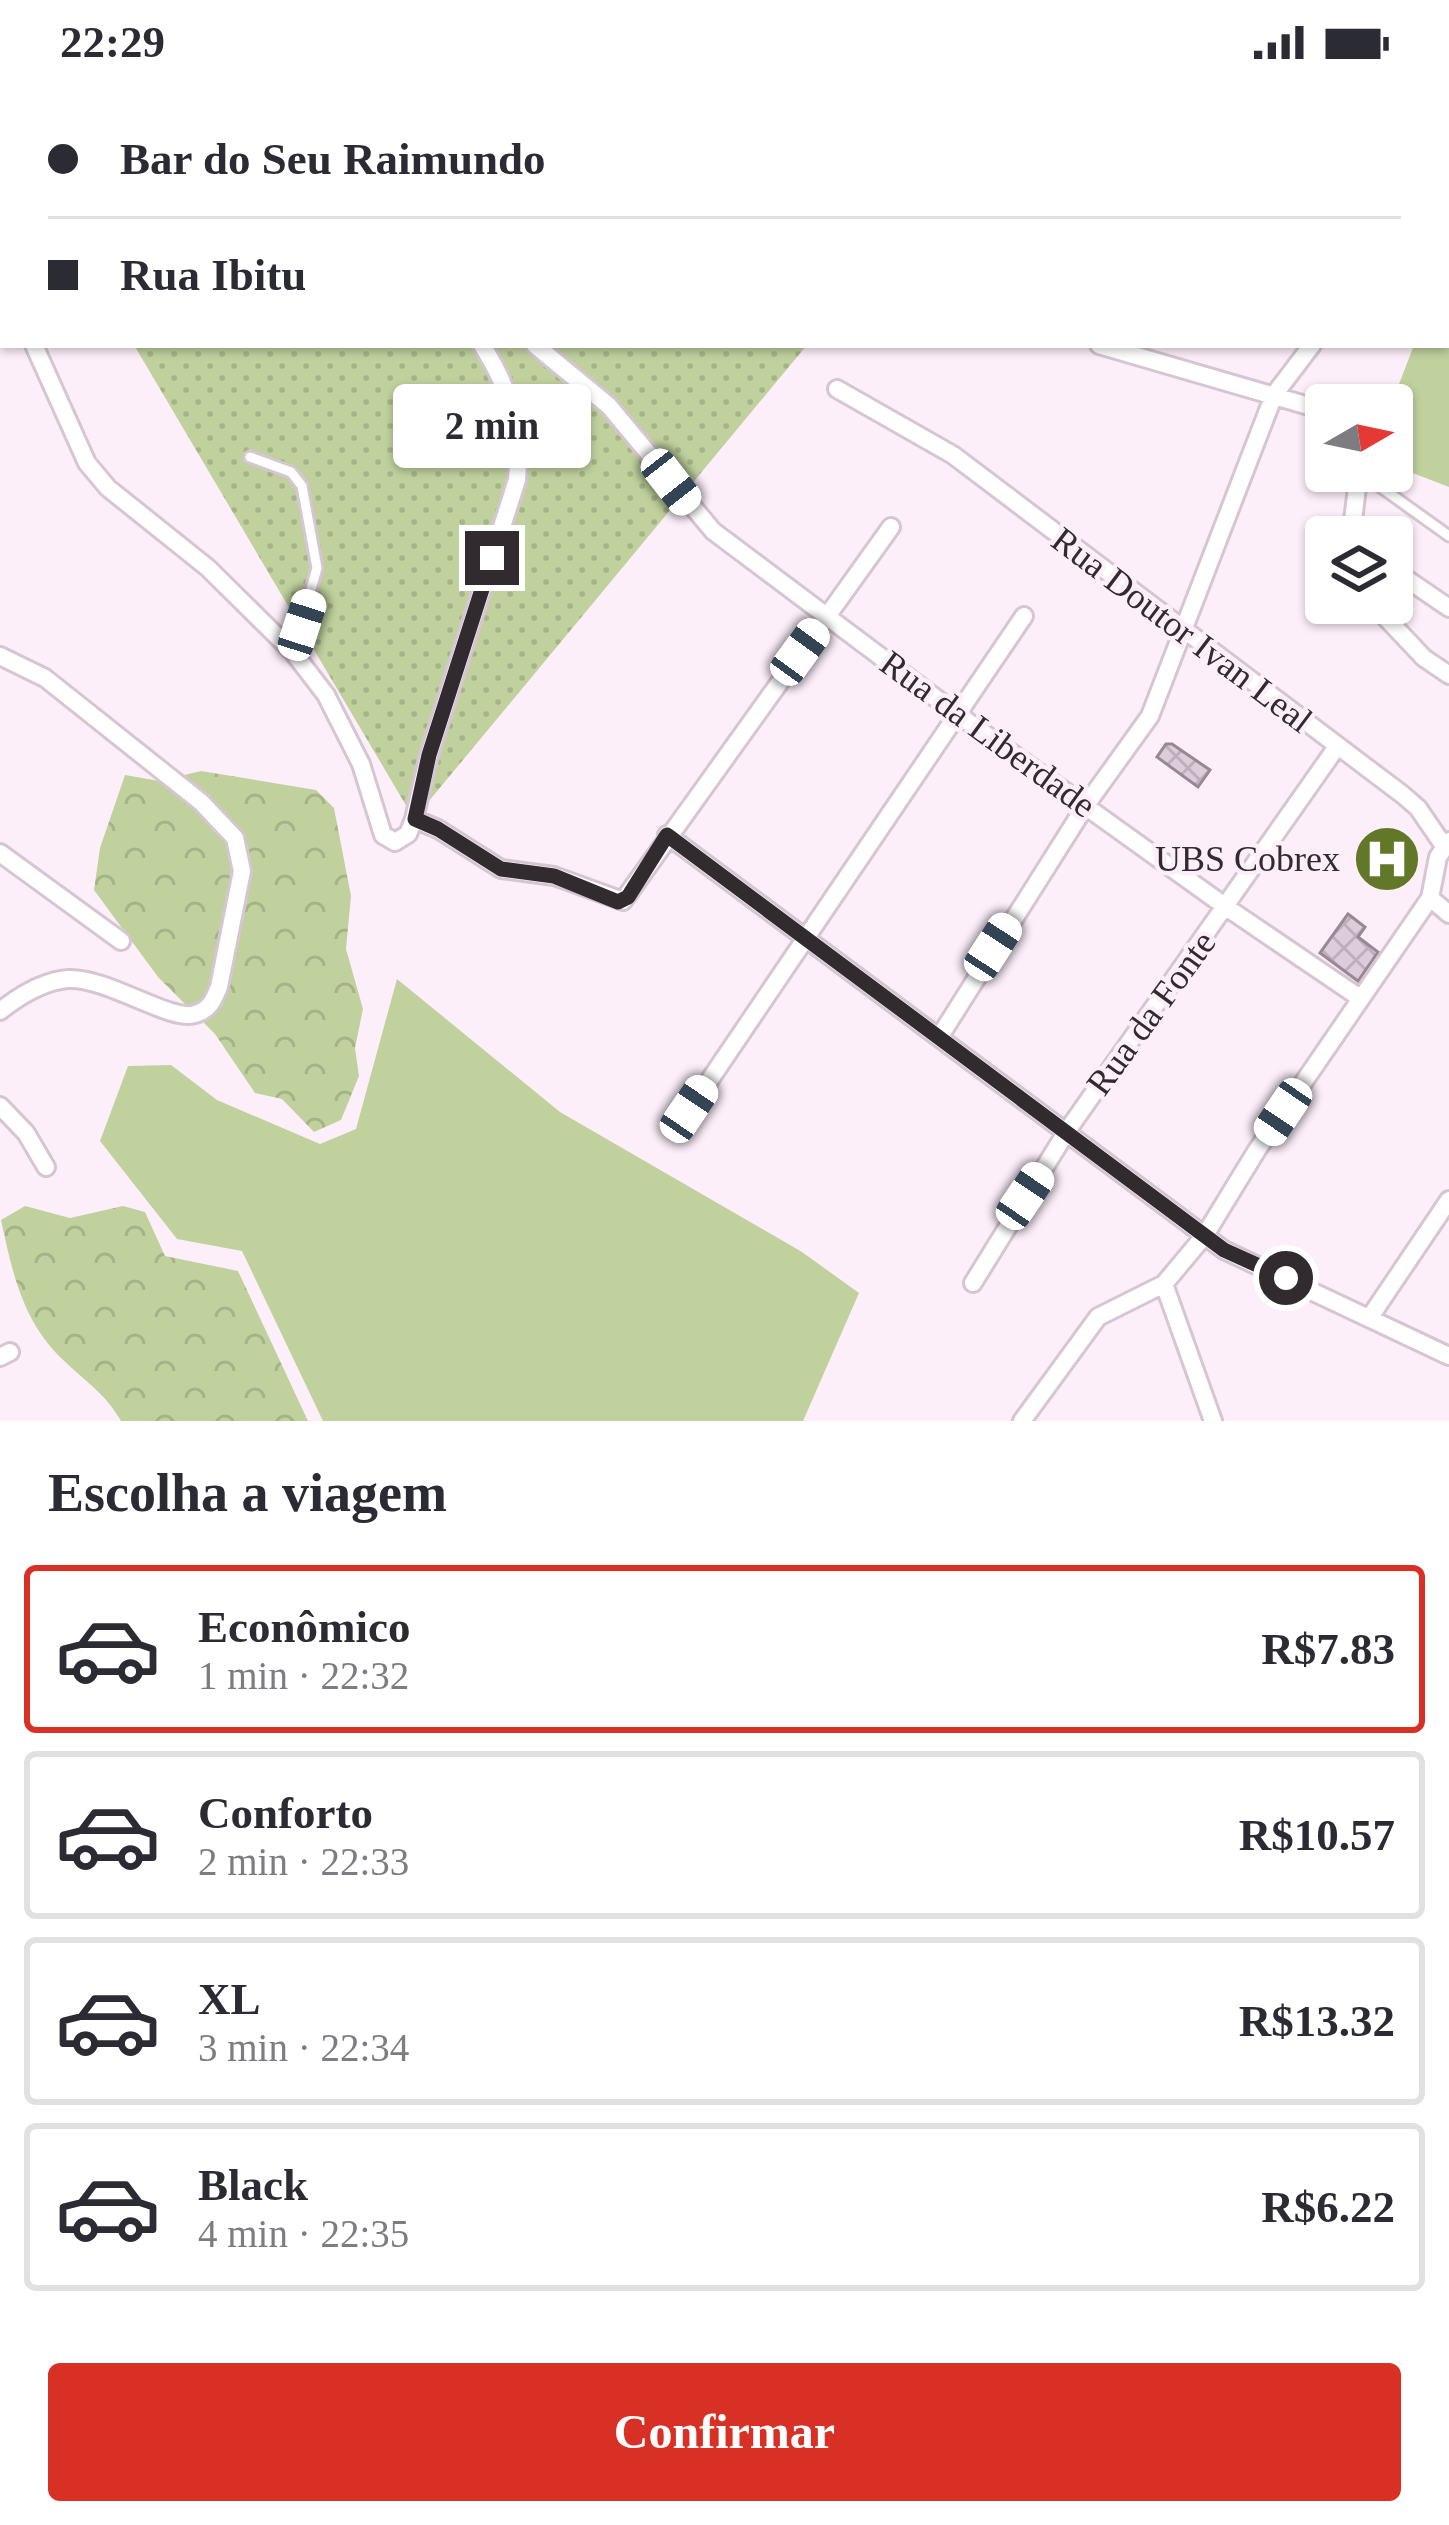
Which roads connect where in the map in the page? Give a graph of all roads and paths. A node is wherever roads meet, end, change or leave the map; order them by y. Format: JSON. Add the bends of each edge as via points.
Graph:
{"nodes":[{"id":1,"x":35,"y":348,"type":"edge"},
{"id":2,"x":484,"y":348,"type":"edge"},
{"id":3,"x":539,"y":348,"type":"edge"},
{"id":4,"x":1114,"y":348,"type":"edge"},
{"id":5,"x":1310,"y":348,"type":"edge"},
{"id":6,"x":837,"y":389,"type":"dead end"},
{"id":7,"x":1274,"y":395,"type":"junction"},
{"id":8,"x":1305,"y":405,"type":"edge"},
{"id":9,"x":250,"y":457,"type":"dead end"},
{"id":10,"x":1388,"y":492,"type":"edge"},
{"id":11,"x":891,"y":527,"type":"dead end"},
{"id":12,"x":1449,"y":536,"type":"edge"},
{"id":13,"x":1413,"y":583,"type":"edge"},
{"id":14,"x":1449,"y":608,"type":"edge"},
{"id":15,"x":826,"y":615,"type":"junction"},
{"id":16,"x":1024,"y":616,"type":"dead end"},
{"id":17,"x":1390,"y":624,"type":"edge"},
{"id":18,"x":1182,"y":628,"type":"junction"},
{"id":19,"x":293,"y":652,"type":"junction"},
{"id":20,"x":0,"y":656,"type":"edge"},
{"id":21,"x":1449,"y":675,"type":"edge"},
{"id":22,"x":957,"y":714,"type":"junction"},
{"id":23,"x":1336,"y":748,"type":"junction"},
{"id":24,"x":1086,"y":806,"type":"junction"},
{"id":25,"x":415,"y":819,"type":"junction"},
{"id":26,"x":667,"y":835,"type":"junction"},
{"id":27,"x":1446,"y":843,"type":"edge"},
{"id":28,"x":0,"y":853,"type":"edge"},
{"id":29,"x":1430,"y":898,"type":"junction"},
{"id":30,"x":1226,"y":908,"type":"junction"},
{"id":31,"x":1449,"y":914,"type":"edge"},
{"id":32,"x":802,"y":939,"type":"junction"},
{"id":33,"x":121,"y":941,"type":"dead end"},
{"id":34,"x":1360,"y":998,"type":"junction"},
{"id":35,"x":0,"y":1011,"type":"edge"},
{"id":36,"x":940,"y":1036,"type":"junction"},
{"id":37,"x":0,"y":1106,"type":"edge"},
{"id":38,"x":689,"y":1109,"type":"dead end"},
{"id":39,"x":1067,"y":1131,"type":"junction"},
{"id":40,"x":46,"y":1167,"type":"dead end"},
{"id":41,"x":1449,"y":1200,"type":"edge"},
{"id":42,"x":1205,"y":1235,"type":"junction"},
{"id":43,"x":973,"y":1283,"type":"dead end"},
{"id":44,"x":1164,"y":1284,"type":"junction"},
{"id":45,"x":1370,"y":1317,"type":"junction"},
{"id":46,"x":1449,"y":1356,"type":"edge"},
{"id":47,"x":1028,"y":1417,"type":"edge"},
{"id":48,"x":1213,"y":1421,"type":"edge"}],
"edges":[{"from":1,"to":19,"type":"street","via":[[87,463],[107,488],[208,568]]},
{"from":2,"to":25,"type":"street","via":[[517,419],[517,480]]},
{"from":3,"to":15,"type":"street","name":"Rua da Liberdade","via":[[609,406],[713,531]]},
{"from":4,"to":7,"type":"street"},
{"from":5,"to":7,"type":"street"},
{"from":6,"to":18,"type":"street","name":"Rua Doutor Ivan Leal","via":[[953,455]]},
{"from":7,"to":8,"type":"street"},
{"from":7,"to":18,"type":"street"},
{"from":9,"to":19,"type":"lane","via":[[291,472],[302,486],[317,568]]},
{"from":10,"to":12,"type":"lane"},
{"from":11,"to":15,"type":"street"},
{"from":13,"to":14,"type":"street"},
{"from":15,"to":22,"type":"street","name":"Rua da Liberdade"},
{"from":15,"to":26,"type":"street"},
{"from":16,"to":22,"type":"street"},
{"from":17,"to":21,"type":"street"},
{"from":18,"to":23,"type":"street","name":"Rua Doutor Ivan Leal"},
{"from":18,"to":24,"type":"street","via":[[1150,716]]},
{"from":19,"to":25,"type":"street","via":[[346,728],[383,836],[402,839]]},
{"from":20,"to":35,"type":"street","via":[[45,678],[201,802],[235,838],[242,871],[219,987],[204,1010],[188,1016],[70,979]]},
{"from":22,"to":24,"type":"street","name":"Rua da Liberdade"},
{"from":22,"to":32,"type":"street"},
{"from":23,"to":27,"type":"street","name":"Rua Doutor Ivan Leal","via":[[1403,795]]},
{"from":23,"to":30,"type":"street","name":"Rua da Fonte"},
{"from":24,"to":30,"type":"street","name":"Rua da Liberdade"},
{"from":24,"to":36,"type":"street"},
{"from":25,"to":26,"type":"street","via":[[501,869],[554,876],[618,902]]},
{"from":26,"to":32,"type":"street"},
{"from":27,"to":29,"type":"street","name":"Rua Doutor Ivan Leal"},
{"from":28,"to":33,"type":"street"},
{"from":29,"to":31,"type":"street"},
{"from":29,"to":34,"type":"street","name":"Rua Doutor Ivan Leal"},
{"from":30,"to":34,"type":"street","name":"Rua da Liberdade"},
{"from":30,"to":39,"type":"street","name":"Rua da Fonte"},
{"from":32,"to":36,"type":"street"},
{"from":32,"to":38,"type":"street"},
{"from":34,"to":42,"type":"street","name":"Rua Doutor Ivan Leal"},
{"from":36,"to":39,"type":"street"},
{"from":37,"to":40,"type":"street"},
{"from":39,"to":42,"type":"street"},
{"from":39,"to":43,"type":"street","name":"Rua da Fonte"},
{"from":41,"to":45,"type":"street"},
{"from":42,"to":44,"type":"street","name":"Rua Doutor Ivan Leal"},
{"from":42,"to":45,"type":"street"},
{"from":44,"to":47,"type":"street","via":[[1098,1317]]},
{"from":44,"to":48,"type":"street"},
{"from":45,"to":46,"type":"street"}]}
